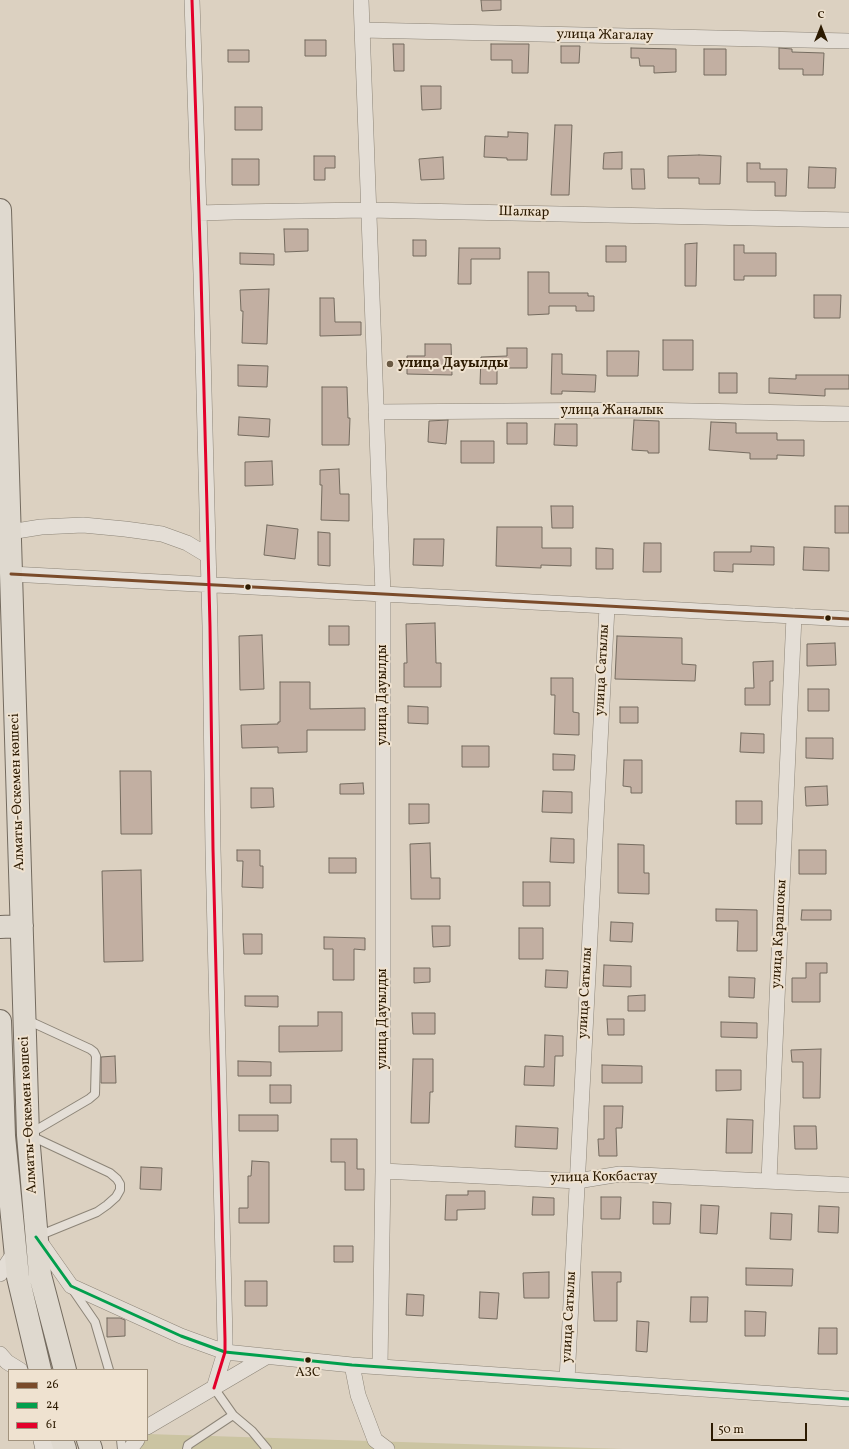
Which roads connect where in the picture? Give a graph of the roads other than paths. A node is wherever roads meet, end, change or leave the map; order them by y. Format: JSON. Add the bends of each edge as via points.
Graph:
{"nodes":[{"id":1,"x":192,"y":0,"type":"edge"},
{"id":2,"x":361,"y":0,"type":"edge"},
{"id":3,"x":362,"y":30,"type":"junction"},
{"id":4,"x":849,"y":41,"type":"edge"},
{"id":5,"x":0,"y":210,"type":"edge"},
{"id":6,"x":368,"y":210,"type":"junction"},
{"id":7,"x":199,"y":213,"type":"junction"},
{"id":8,"x":849,"y":220,"type":"edge"},
{"id":9,"x":376,"y":412,"type":"junction"},
{"id":10,"x":849,"y":414,"type":"edge"},
{"id":11,"x":7,"y":542,"type":"edge"},
{"id":12,"x":207,"y":555,"type":"junction"},
{"id":13,"x":11,"y":574,"type":"junction"},
{"id":14,"x":208,"y":585,"type":"junction"},
{"id":15,"x":383,"y":594,"type":"junction"},
{"id":16,"x":607,"y":607,"type":"junction"},
{"id":17,"x":794,"y":616,"type":"junction"},
{"id":18,"x":849,"y":619,"type":"edge"},
{"id":19,"x":22,"y":926,"type":"junction"},
{"id":20,"x":0,"y":927,"type":"edge"},
{"id":21,"x":25,"y":1019,"type":"junction"},
{"id":22,"x":0,"y":1021,"type":"edge"},
{"id":23,"x":1,"y":1059,"type":"edge"},
{"id":24,"x":28,"y":1135,"type":"junction"},
{"id":25,"x":383,"y":1171,"type":"junction"},
{"id":26,"x":769,"y":1180,"type":"junction"},
{"id":27,"x":577,"y":1181,"type":"junction"},
{"id":28,"x":849,"y":1185,"type":"edge"},
{"id":29,"x":36,"y":1237,"type":"junction"},
{"id":30,"x":9,"y":1276,"type":"edge"},
{"id":31,"x":71,"y":1286,"type":"junction"},
{"id":32,"x":225,"y":1352,"type":"junction"},
{"id":33,"x":0,"y":1354,"type":"edge"},
{"id":34,"x":266,"y":1356,"type":"junction"},
{"id":35,"x":352,"y":1365,"type":"junction"},
{"id":36,"x":380,"y":1367,"type":"junction"},
{"id":37,"x":18,"y":1369,"type":"edge"},
{"id":38,"x":30,"y":1369,"type":"edge"},
{"id":39,"x":40,"y":1369,"type":"edge"},
{"id":40,"x":65,"y":1369,"type":"edge"},
{"id":41,"x":109,"y":1369,"type":"edge"},
{"id":42,"x":567,"y":1380,"type":"junction"},
{"id":43,"x":214,"y":1388,"type":"junction"},
{"id":44,"x":849,"y":1399,"type":"edge"},
{"id":45,"x":233,"y":1415,"type":"junction"},
{"id":46,"x":148,"y":1426,"type":"edge"},
{"id":47,"x":136,"y":1441,"type":"edge"},
{"id":48,"x":130,"y":1449,"type":"edge"},
{"id":49,"x":186,"y":1449,"type":"edge"},
{"id":50,"x":267,"y":1449,"type":"edge"},
{"id":51,"x":387,"y":1449,"type":"edge"}],
"edges":[{"from":1,"to":7,"type":"street"},
{"from":2,"to":3,"type":"street","name":"улица Дауылды"},
{"from":3,"to":4,"type":"street","name":"улица Жагалау"},
{"from":3,"to":6,"type":"street","name":"улица Дауылды"},
{"from":5,"to":11,"type":"highway","name":"Алматы-Өскемен көшесі"},
{"from":6,"to":7,"type":"street","name":"Шалкар"},
{"from":6,"to":8,"type":"street","name":"Шалкар"},
{"from":6,"to":9,"type":"street","name":"улица Дауылды"},
{"from":7,"to":12,"type":"street"},
{"from":9,"to":10,"type":"street","name":"улица Жаналык","via":[[639,410]]},
{"from":9,"to":15,"type":"street","name":"улица Дауылды"},
{"from":11,"to":12,"type":"street","via":[[41,527],[83,525],[162,534],[187,543]]},
{"from":11,"to":13,"type":"highway","name":"Алматы-Өскемен көшесі"},
{"from":12,"to":14,"type":"street"},
{"from":13,"to":14,"type":"street"},
{"from":13,"to":19,"type":"highway","name":"Алматы-Өскемен көшесі"},
{"from":14,"to":15,"type":"street"},
{"from":14,"to":32,"type":"street"},
{"from":15,"to":16,"type":"street"},
{"from":15,"to":25,"type":"street","name":"улица Дауылды"},
{"from":16,"to":17,"type":"street"},
{"from":16,"to":27,"type":"street","name":"улица Сатылы"},
{"from":17,"to":18,"type":"street"},
{"from":17,"to":26,"type":"street","name":"улица Карашокы"},
{"from":19,"to":20,"type":"highway"},
{"from":19,"to":21,"type":"highway","name":"Алматы-Өскемен көшесі"},
{"from":21,"to":24,"type":"highway","name":"Алматы-Өскемен көшесі"},
{"from":21,"to":24,"type":"lane","via":[[90,1049],[96,1056],[95,1094]]},
{"from":22,"to":23,"type":"highway","name":"Алматы-Өскемен көшесі"},
{"from":23,"to":30,"type":"highway","name":"Алматы-Өскемен көшесі","via":[[4,1136],[16,1252]]},
{"from":24,"to":29,"type":"highway","name":"Алматы-Өскемен көшесі"},
{"from":24,"to":29,"type":"lane","via":[[110,1173],[120,1184],[116,1197],[97,1212]]},
{"from":25,"to":27,"type":"street","name":"улица Кокбастау"},
{"from":25,"to":36,"type":"street","name":"улица Дауылды"},
{"from":26,"to":27,"type":"street","name":"улица Кокбастау","via":[[620,1174]]},
{"from":26,"to":28,"type":"street","name":"улица Кокбастау"},
{"from":27,"to":42,"type":"street","name":"улица Сатылы"},
{"from":29,"to":31,"type":"street"},
{"from":29,"to":40,"type":"highway","name":"Алматы-Өскемен көшесі","via":[[40,1275]]},
{"from":30,"to":38,"type":"main road"},
{"from":30,"to":39,"type":"highway","name":"Алматы-Өскемен көшесі"},
{"from":31,"to":32,"type":"street","via":[[181,1336]]},
{"from":31,"to":41,"type":"lane","via":[[95,1322]]},
{"from":32,"to":34,"type":"street"},
{"from":32,"to":43,"type":"street"},
{"from":33,"to":37,"type":"street"},
{"from":34,"to":35,"type":"street"},
{"from":34,"to":43,"type":"street"},
{"from":35,"to":36,"type":"street"},
{"from":35,"to":51,"type":"street","via":[[358,1395],[375,1440]]},
{"from":36,"to":42,"type":"street"},
{"from":42,"to":44,"type":"street"},
{"from":43,"to":45,"type":"lane"},
{"from":43,"to":46,"type":"street"},
{"from":45,"to":49,"type":"lane","via":[[188,1445]]},
{"from":45,"to":50,"type":"lane","via":[[252,1431]]},
{"from":47,"to":48,"type":"street"}]}
